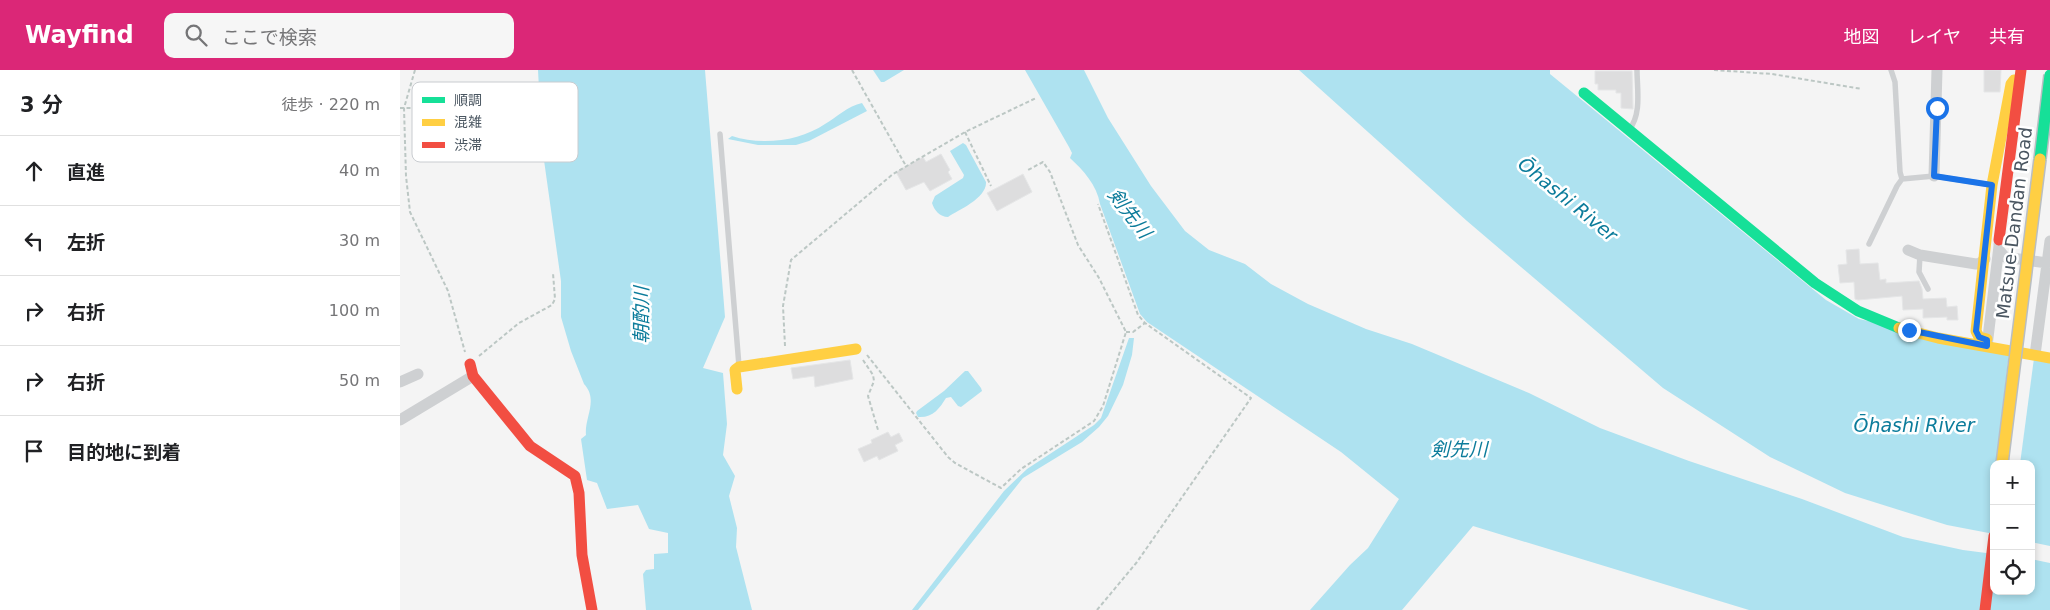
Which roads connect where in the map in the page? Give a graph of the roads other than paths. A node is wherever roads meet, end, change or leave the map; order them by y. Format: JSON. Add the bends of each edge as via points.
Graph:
{"nodes":[{"id":1,"x":1637,"y":70,"type":"edge"},
{"id":2,"x":1892,"y":70,"type":"edge"},
{"id":3,"x":1937,"y":70,"type":"edge"},
{"id":4,"x":2020,"y":75,"type":"edge"},
{"id":5,"x":2050,"y":75,"type":"edge"},
{"id":6,"x":1584,"y":93,"type":"dead end"},
{"id":7,"x":1629,"y":130,"type":"junction"},
{"id":8,"x":720,"y":134,"type":"dead end"},
{"id":9,"x":1934,"y":176,"type":"junction"},
{"id":10,"x":1902,"y":179,"type":"junction"},
{"id":11,"x":1992,"y":185,"type":"junction"},
{"id":12,"x":2050,"y":241,"type":"edge"},
{"id":13,"x":1999,"y":243,"type":"junction"},
{"id":14,"x":1869,"y":244,"type":"dead end"},
{"id":15,"x":1908,"y":250,"type":"dead end"},
{"id":16,"x":1920,"y":255,"type":"junction"},
{"id":17,"x":1985,"y":259,"type":"junction"},
{"id":18,"x":2047,"y":263,"type":"junction"},
{"id":19,"x":1928,"y":290,"type":"dead end"},
{"id":20,"x":1987,"y":343,"type":"junction"},
{"id":21,"x":860,"y":350,"type":"road end"},
{"id":22,"x":2035,"y":355,"type":"junction"},
{"id":23,"x":2050,"y":358,"type":"edge"},
{"id":24,"x":470,"y":364,"type":"road end"},
{"id":25,"x":739,"y":368,"type":"junction"},
{"id":26,"x":418,"y":374,"type":"dead end"},
{"id":27,"x":473,"y":376,"type":"junction"},
{"id":28,"x":400,"y":382,"type":"edge"},
{"id":29,"x":737,"y":389,"type":"dead end"},
{"id":30,"x":400,"y":420,"type":"edge"},
{"id":31,"x":2002,"y":460,"type":"edge"},
{"id":32,"x":1992,"y":550,"type":"edge"},
{"id":33,"x":592,"y":610,"type":"edge"},
{"id":34,"x":1985,"y":610,"type":"edge"}],
"edges":[{"from":1,"to":7,"type":"lane","via":[[1637,108],[1635,121]]},
{"from":2,"to":10,"type":"lane"},
{"from":3,"to":9,"type":"street"},
{"from":4,"to":11,"type":"main road","via":[[2011,84]]},
{"from":4,"to":13,"type":"main road"},
{"from":5,"to":31,"type":"main road","name":"Matsue-Dandan Road","bridge":true},
{"from":6,"to":7,"type":"main road"},
{"from":7,"to":20,"type":"main road","via":[[1844,304],[1893,325],[1930,335]]},
{"from":8,"to":25,"type":"lane"},
{"from":9,"to":10,"type":"lane"},
{"from":9,"to":11,"type":"lane"},
{"from":10,"to":14,"type":"lane"},
{"from":11,"to":17,"type":"main road"},
{"from":12,"to":18,"type":"street"},
{"from":13,"to":18,"type":"street","via":[[1999,250],[2005,257]]},
{"from":13,"to":20,"type":"street"},
{"from":15,"to":16,"type":"street"},
{"from":16,"to":17,"type":"street","via":[[1976,264]]},
{"from":16,"to":19,"type":"lane","via":[[1919,272]]},
{"from":17,"to":20,"type":"main road","via":[[1976,331]]},
{"from":18,"to":22,"type":"street"},
{"from":20,"to":22,"type":"main road"},
{"from":21,"to":25,"type":"main road"},
{"from":22,"to":23,"type":"main road"},
{"from":24,"to":27,"type":"main road"},
{"from":25,"to":29,"type":"main road","via":[[736,370]]},
{"from":26,"to":28,"type":"street"},
{"from":27,"to":30,"type":"street"},
{"from":27,"to":33,"type":"main road","via":[[530,446],[574,476],[578,484],[579,522]]},
{"from":32,"to":34,"type":"main road"}]}
